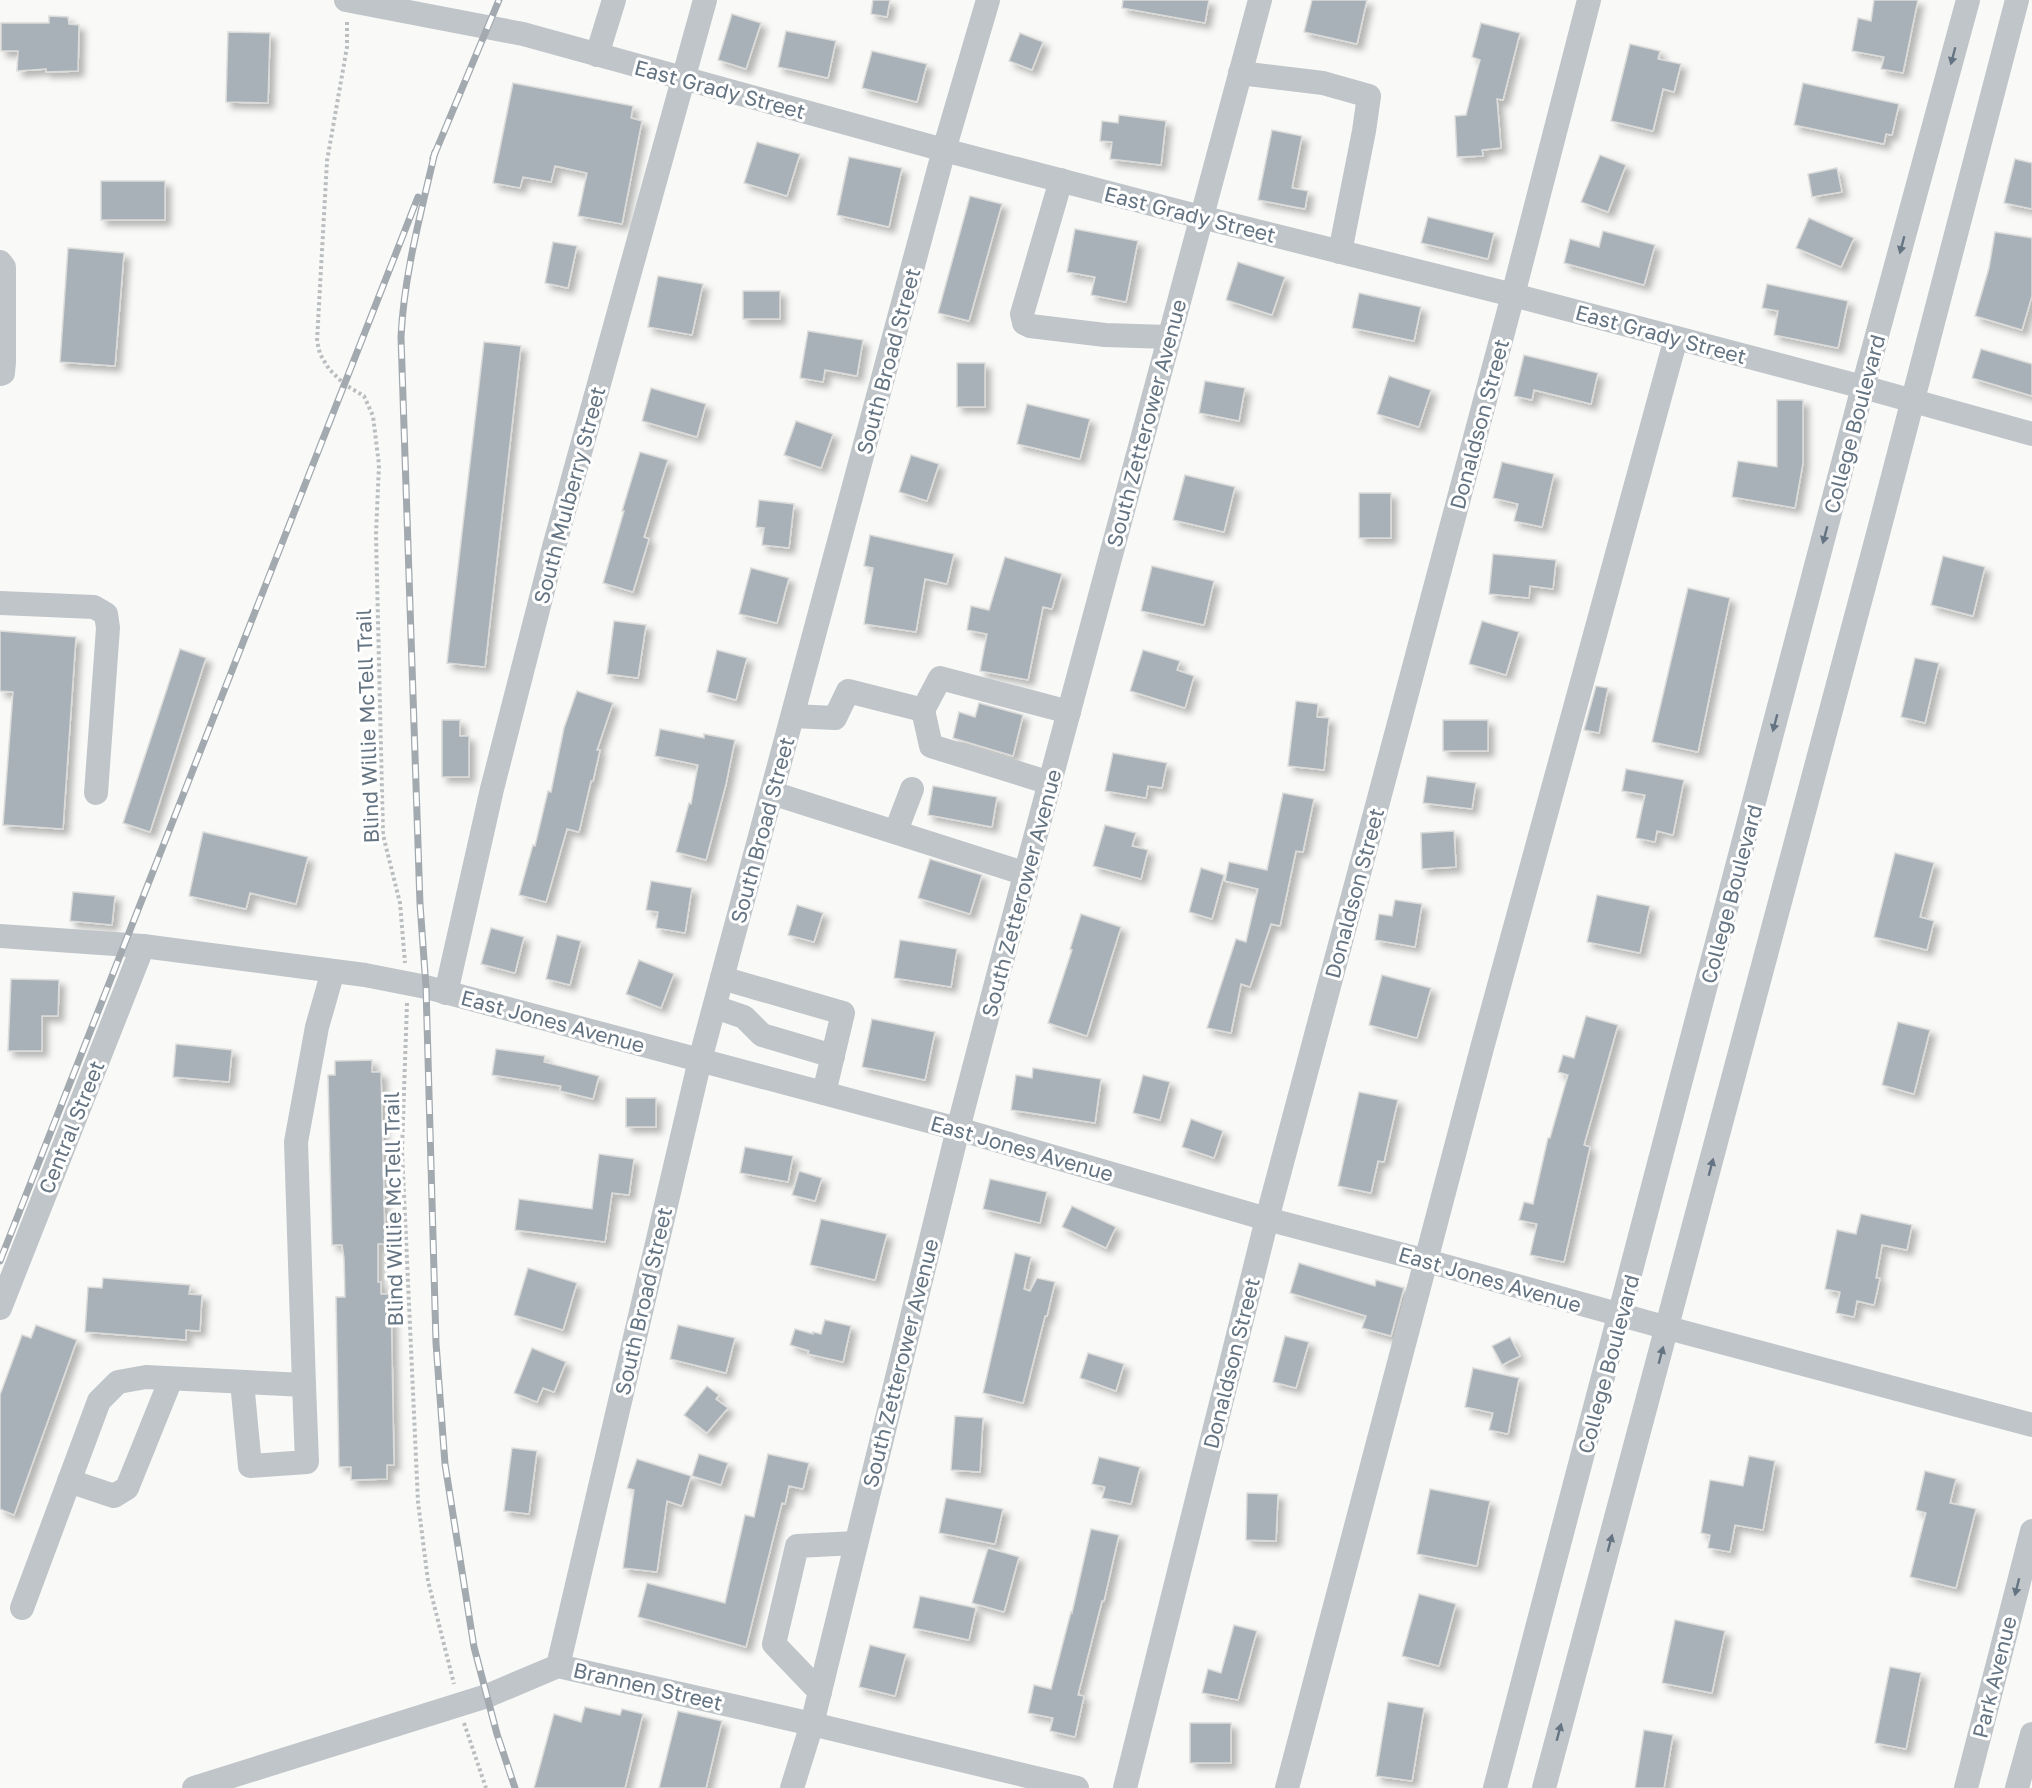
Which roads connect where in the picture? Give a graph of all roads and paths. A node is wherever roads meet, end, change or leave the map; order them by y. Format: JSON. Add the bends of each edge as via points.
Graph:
{"nodes":[{"id":1,"x":347,"y":0,"type":"edge"},
{"id":2,"x":614,"y":0,"type":"edge"},
{"id":3,"x":705,"y":0,"type":"edge"},
{"id":4,"x":988,"y":0,"type":"edge"},
{"id":5,"x":1260,"y":0,"type":"edge"},
{"id":6,"x":1589,"y":0,"type":"edge"},
{"id":7,"x":1968,"y":0,"type":"edge"},
{"id":8,"x":2017,"y":0,"type":"edge"},
{"id":9,"x":597,"y":55,"type":"junction"},
{"id":10,"x":1240,"y":73,"type":"junction"},
{"id":11,"x":683,"y":80,"type":"junction"},
{"id":12,"x":944,"y":150,"type":"junction"},
{"id":13,"x":1061,"y":180,"type":"junction"},
{"id":14,"x":1202,"y":217,"type":"junction"},
{"id":15,"x":1340,"y":252,"type":"junction"},
{"id":16,"x":0,"y":262,"type":"edge"},
{"id":17,"x":1513,"y":295,"type":"junction"},
{"id":18,"x":1169,"y":337,"type":"junction"},
{"id":19,"x":1676,"y":338,"type":"junction"},
{"id":20,"x":0,"y":375,"type":"edge"},
{"id":21,"x":1863,"y":387,"type":"junction"},
{"id":22,"x":1913,"y":402,"type":"junction"},
{"id":23,"x":2032,"y":434,"type":"edge"},
{"id":24,"x":0,"y":603,"type":"edge"},
{"id":25,"x":923,"y":710,"type":"junction"},
{"id":26,"x":1069,"y":712,"type":"junction"},
{"id":27,"x":793,"y":716,"type":"junction"},
{"id":28,"x":1050,"y":783,"type":"junction"},
{"id":29,"x":912,"y":789,"type":"dead end"},
{"id":30,"x":96,"y":793,"type":"dead end"},
{"id":31,"x":772,"y":793,"type":"junction"},
{"id":32,"x":896,"y":831,"type":"junction"},
{"id":33,"x":1026,"y":874,"type":"junction"},
{"id":34,"x":0,"y":936,"type":"edge"},
{"id":35,"x":143,"y":946,"type":"junction"},
{"id":36,"x":333,"y":971,"type":"junction"},
{"id":37,"x":722,"y":978,"type":"junction"},
{"id":38,"x":407,"y":983,"type":"junction"},
{"id":39,"x":446,"y":993,"type":"junction"},
{"id":40,"x":715,"y":1007,"type":"junction"},
{"id":41,"x":833,"y":1056,"type":"junction"},
{"id":42,"x":700,"y":1060,"type":"junction"},
{"id":43,"x":824,"y":1093,"type":"junction"},
{"id":44,"x":958,"y":1129,"type":"junction"},
{"id":45,"x":1267,"y":1219,"type":"junction"},
{"id":46,"x":1427,"y":1261,"type":"junction"},
{"id":47,"x":0,"y":1308,"type":"edge"},
{"id":48,"x":1621,"y":1315,"type":"junction"},
{"id":49,"x":1668,"y":1328,"type":"junction"},
{"id":50,"x":171,"y":1379,"type":"junction"},
{"id":51,"x":242,"y":1382,"type":"junction"},
{"id":52,"x":304,"y":1385,"type":"junction"},
{"id":53,"x":2032,"y":1425,"type":"edge"},
{"id":54,"x":69,"y":1481,"type":"junction"},
{"id":55,"x":2032,"y":1531,"type":"edge"},
{"id":56,"x":856,"y":1543,"type":"junction"},
{"id":57,"x":22,"y":1608,"type":"dead end"},
{"id":58,"x":558,"y":1666,"type":"junction"},
{"id":59,"x":820,"y":1692,"type":"junction"},
{"id":60,"x":459,"y":1705,"type":"junction"},
{"id":61,"x":812,"y":1724,"type":"junction"},
{"id":62,"x":2032,"y":1734,"type":"edge"},
{"id":63,"x":194,"y":1788,"type":"edge"},
{"id":64,"x":486,"y":1788,"type":"edge"},
{"id":65,"x":792,"y":1788,"type":"edge"},
{"id":66,"x":1077,"y":1788,"type":"edge"},
{"id":67,"x":1125,"y":1788,"type":"edge"},
{"id":68,"x":1287,"y":1788,"type":"edge"},
{"id":69,"x":1495,"y":1788,"type":"edge"},
{"id":70,"x":1544,"y":1788,"type":"edge"},
{"id":71,"x":1966,"y":1788,"type":"edge"},
{"id":72,"x":2017,"y":1788,"type":"edge"}],
"edges":[{"from":1,"to":9,"type":"street","name":"East Grady Street","via":[[523,34]]},
{"from":1,"to":38,"type":"path","name":"Blind Willie McTell Trail","via":[[347,47],[327,161],[317,342],[329,369],[364,396],[373,416],[379,465],[376,534],[383,835],[400,903]]},
{"from":2,"to":9,"type":"street"},
{"from":3,"to":11,"type":"street","name":"South Mulberry Street"},
{"from":4,"to":12,"type":"street","name":"South Broad Street"},
{"from":5,"to":10,"type":"street","name":"South Zetterower Avenue"},
{"from":6,"to":17,"type":"street","name":"Donaldson Street"},
{"from":7,"to":21,"type":"street","name":"College Boulevard","one_way":true},
{"from":8,"to":22,"type":"street"},
{"from":9,"to":11,"type":"street","name":"East Grady Street"},
{"from":10,"to":14,"type":"street","name":"South Zetterower Avenue"},
{"from":10,"to":15,"type":"street","via":[[1323,83],[1369,96]]},
{"from":11,"to":12,"type":"street","name":"East Grady Street"},
{"from":11,"to":39,"type":"street","name":"South Mulberry Street","via":[[492,789]]},
{"from":12,"to":13,"type":"street","name":"East Grady Street"},
{"from":12,"to":27,"type":"street","name":"South Broad Street"},
{"from":13,"to":14,"type":"street","name":"East Grady Street"},
{"from":13,"to":18,"type":"street","via":[[1022,314],[1024,323],[1105,335]]},
{"from":14,"to":15,"type":"street","name":"East Grady Street"},
{"from":14,"to":18,"type":"street","name":"South Zetterower Avenue"},
{"from":15,"to":17,"type":"street","name":"East Grady Street"},
{"from":16,"to":20,"type":"street","via":[[4,267],[4,362]]},
{"from":17,"to":19,"type":"street","name":"East Grady Street"},
{"from":17,"to":45,"type":"street","name":"Donaldson Street"},
{"from":18,"to":26,"type":"street","name":"South Zetterower Avenue"},
{"from":19,"to":21,"type":"street","name":"East Grady Street"},
{"from":19,"to":46,"type":"street"},
{"from":21,"to":22,"type":"street","name":"East Grady Street"},
{"from":21,"to":48,"type":"street","name":"College Boulevard","one_way":true},
{"from":22,"to":23,"type":"street","name":"East Grady Street"},
{"from":49,"to":22,"type":"street","one_way":true},
{"from":24,"to":30,"type":"street","via":[[94,607],[106,614]]},
{"from":25,"to":26,"type":"street","via":[[940,678]]},
{"from":25,"to":27,"type":"street","via":[[848,691],[835,718]]},
{"from":25,"to":28,"type":"street","via":[[931,746]]},
{"from":26,"to":28,"type":"street","name":"South Zetterower Avenue"},
{"from":27,"to":31,"type":"street","name":"South Broad Street"},
{"from":28,"to":33,"type":"street","name":"South Zetterower Avenue"},
{"from":29,"to":32,"type":"street"},
{"from":31,"to":32,"type":"street"},
{"from":31,"to":37,"type":"street","name":"South Broad Street"},
{"from":32,"to":33,"type":"street"},
{"from":33,"to":44,"type":"street","name":"South Zetterower Avenue"},
{"from":34,"to":35,"type":"street","name":"East Jones Avenue"},
{"from":35,"to":36,"type":"street","name":"East Jones Avenue"},
{"from":35,"to":47,"type":"street","name":"Central Street"},
{"from":36,"to":38,"type":"street","name":"East Jones Avenue"},
{"from":36,"to":52,"type":"street","via":[[317,1027],[296,1142]]},
{"from":37,"to":40,"type":"street","name":"South Broad Street"},
{"from":37,"to":41,"type":"street","via":[[843,1013]]},
{"from":38,"to":39,"type":"street","name":"East Jones Avenue"},
{"from":38,"to":60,"type":"path","name":"Blind Willie McTell Trail","via":[[402,1150],[418,1502],[429,1581]]},
{"from":39,"to":42,"type":"street","name":"East Jones Avenue"},
{"from":40,"to":41,"type":"street","via":[[744,1017],[762,1035]]},
{"from":40,"to":42,"type":"street","name":"South Broad Street"},
{"from":41,"to":43,"type":"street"},
{"from":42,"to":43,"type":"street","name":"East Jones Avenue"},
{"from":42,"to":58,"type":"street","name":"South Broad Street"},
{"from":43,"to":44,"type":"street","name":"East Jones Avenue"},
{"from":44,"to":45,"type":"street","name":"East Jones Avenue"},
{"from":44,"to":56,"type":"street","name":"South Zetterower Avenue"},
{"from":45,"to":46,"type":"street","name":"East Jones Avenue"},
{"from":45,"to":67,"type":"street","name":"Donaldson Street"},
{"from":46,"to":48,"type":"street","name":"East Jones Avenue"},
{"from":46,"to":68,"type":"street"},
{"from":48,"to":49,"type":"street","name":"East Jones Avenue"},
{"from":48,"to":69,"type":"street","name":"College Boulevard"},
{"from":49,"to":53,"type":"street","name":"East Jones Avenue"},
{"from":70,"to":49,"type":"street","one_way":true},
{"from":50,"to":51,"type":"street"},
{"from":50,"to":54,"type":"street","via":[[146,1377],[118,1382],[105,1394]]},
{"from":50,"to":54,"type":"street","via":[[127,1488],[114,1496]]},
{"from":51,"to":52,"type":"street"},
{"from":51,"to":52,"type":"street","via":[[250,1466],[307,1462]]},
{"from":54,"to":57,"type":"street"},
{"from":55,"to":71,"type":"street","name":"Park Avenue","one_way":true},
{"from":56,"to":59,"type":"street","name":"South Zetterower Avenue"},
{"from":56,"to":59,"type":"street","via":[[797,1546],[774,1644]]},
{"from":58,"to":60,"type":"street","name":"Brannen Street"},
{"from":58,"to":61,"type":"street","name":"Brannen Street"},
{"from":59,"to":61,"type":"street","name":"South Zetterower Avenue"},
{"from":60,"to":63,"type":"street","name":"Brannen Street"},
{"from":60,"to":64,"type":"path","name":"Blind Willie McTell Trail"},
{"from":61,"to":65,"type":"street","name":"South Zetterower Avenue"},
{"from":61,"to":66,"type":"street","name":"Brannen Street"},
{"from":62,"to":72,"type":"street"}]}
